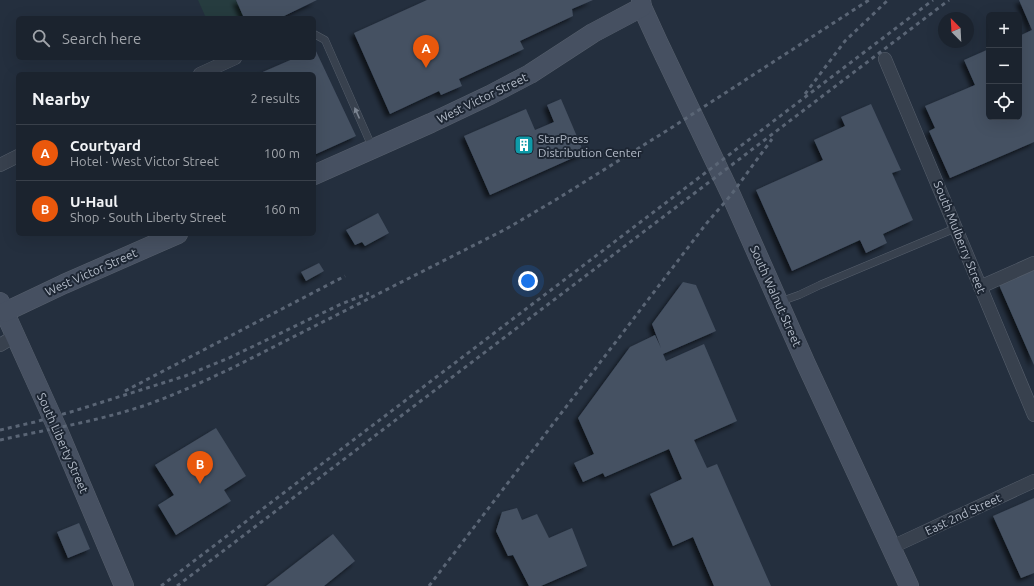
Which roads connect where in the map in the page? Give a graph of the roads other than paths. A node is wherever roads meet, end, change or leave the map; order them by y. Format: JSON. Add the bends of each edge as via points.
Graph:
{"nodes":[{"id":1,"x":640,"y":2,"type":"edge"},
{"id":2,"x":316,"y":35,"type":"edge"},
{"id":3,"x":885,"y":59,"type":"dead end"},
{"id":4,"x":231,"y":60,"type":"edge"},
{"id":5,"x":204,"y":72,"type":"edge"},
{"id":6,"x":373,"y":149,"type":"junction"},
{"id":7,"x":16,"y":157,"type":"edge"},
{"id":8,"x":0,"y":165,"type":"edge"},
{"id":9,"x":316,"y":174,"type":"edge"},
{"id":10,"x":956,"y":228,"type":"junction"},
{"id":11,"x":173,"y":236,"type":"edge"},
{"id":12,"x":1034,"y":263,"type":"edge"},
{"id":13,"x":980,"y":287,"type":"junction"},
{"id":14,"x":779,"y":302,"type":"junction"},
{"id":15,"x":2,"y":307,"type":"edge"},
{"id":16,"x":8,"y":340,"type":"edge"},
{"id":17,"x":1034,"y":415,"type":"edge"},
{"id":18,"x":1034,"y":481,"type":"edge"},
{"id":19,"x":892,"y":547,"type":"junction"},
{"id":20,"x":124,"y":586,"type":"edge"},
{"id":21,"x":909,"y":586,"type":"edge"}],
"edges":[{"from":1,"to":6,"type":"main road","name":"West Victor Street","via":[[530,74]]},
{"from":1,"to":14,"type":"main road","name":"South Walnut Street","via":[[732,195]]},
{"from":6,"to":2,"type":"lane","one_way":true,"via":[[325,40]]},
{"from":3,"to":10,"type":"street","name":"South Mulberry Street"},
{"from":4,"to":5,"type":"street"},
{"from":6,"to":9,"type":"main road","name":"West Victor Street"},
{"from":7,"to":8,"type":"street"},
{"from":10,"to":13,"type":"street","name":"South Mulberry Street"},
{"from":10,"to":14,"type":"lane"},
{"from":11,"to":15,"type":"main road","name":"West Victor Street","via":[[64,284]]},
{"from":12,"to":13,"type":"street"},
{"from":13,"to":17,"type":"street","name":"South Mulberry Street"},
{"from":14,"to":19,"type":"main road","name":"South Walnut Street"},
{"from":15,"to":16,"type":"main road","name":"South Liberty Street"},
{"from":16,"to":20,"type":"main road","name":"South Liberty Street","via":[[57,428]]},
{"from":18,"to":19,"type":"street","name":"East 2nd Street"},
{"from":19,"to":21,"type":"main road","name":"South Walnut Street"}]}
